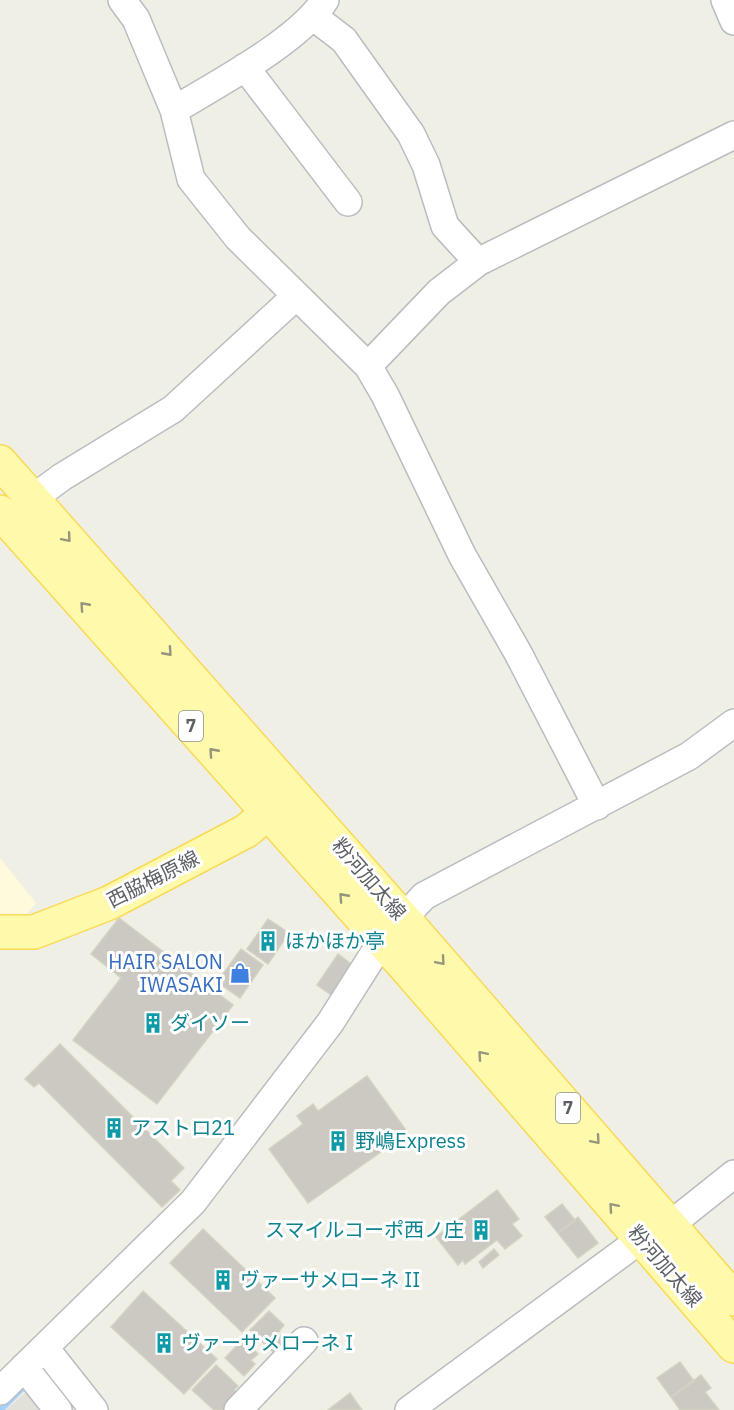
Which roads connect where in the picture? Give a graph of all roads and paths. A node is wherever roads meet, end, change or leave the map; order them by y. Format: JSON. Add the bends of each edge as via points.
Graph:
{"nodes":[{"id":1,"x":122,"y":0,"type":"edge"},
{"id":2,"x":724,"y":0,"type":"edge"},
{"id":3,"x":319,"y":8,"type":"edge"},
{"id":4,"x":734,"y":21,"type":"edge"},
{"id":5,"x":245,"y":67,"type":"junction"},
{"id":6,"x":174,"y":110,"type":"junction"},
{"id":7,"x":734,"y":135,"type":"edge"},
{"id":8,"x":348,"y":202,"type":"dead end"},
{"id":9,"x":478,"y":262,"type":"junction"},
{"id":10,"x":296,"y":297,"type":"junction"},
{"id":11,"x":368,"y":366,"type":"junction"},
{"id":12,"x":11,"y":482,"type":"edge"},
{"id":13,"x":0,"y":512,"type":"edge"},
{"id":14,"x":734,"y":725,"type":"edge"},
{"id":15,"x":292,"y":793,"type":"junction"},
{"id":16,"x":597,"y":806,"type":"junction"},
{"id":17,"x":268,"y":813,"type":"junction"},
{"id":18,"x":392,"y":929,"type":"junction"},
{"id":19,"x":0,"y":932,"type":"edge"},
{"id":20,"x":734,"y":1174,"type":"edge"},
{"id":21,"x":656,"y":1232,"type":"junction"},
{"id":22,"x":734,"y":1299,"type":"edge"},
{"id":23,"x":304,"y":1341,"type":"dead end"},
{"id":24,"x":734,"y":1346,"type":"edge"},
{"id":25,"x":45,"y":1348,"type":"junction"},
{"id":26,"x":24,"y":1367,"type":"junction"},
{"id":27,"x":0,"y":1391,"type":"edge"},
{"id":28,"x":251,"y":1405,"type":"edge"},
{"id":29,"x":58,"y":1410,"type":"edge"},
{"id":30,"x":94,"y":1410,"type":"edge"},
{"id":31,"x":409,"y":1410,"type":"edge"}],
"edges":[{"from":1,"to":6,"type":"street","via":[[136,19]]},
{"from":2,"to":4,"type":"street"},
{"from":3,"to":5,"type":"street"},
{"from":3,"to":9,"type":"street","via":[[411,134],[426,165],[445,226]]},
{"from":5,"to":6,"type":"street"},
{"from":5,"to":8,"type":"street"},
{"from":6,"to":10,"type":"street","via":[[191,179],[238,238]]},
{"from":7,"to":9,"type":"street"},
{"from":9,"to":11,"type":"street","via":[[439,292]]},
{"from":10,"to":11,"type":"street"},
{"from":10,"to":12,"type":"street","via":[[173,409],[62,477]]},
{"from":11,"to":16,"type":"street","via":[[462,555],[518,652]]},
{"from":12,"to":15,"type":"main road","name":"粉河加太線","number":"7","one_way":true},
{"from":17,"to":13,"type":"main road","name":"粉河加太線","number":"7","one_way":true},
{"from":14,"to":16,"type":"street","via":[[689,756]]},
{"from":15,"to":17,"type":"main road","name":"西脇梅原線"},
{"from":15,"to":18,"type":"main road","name":"粉河加太線","number":"7"},
{"from":16,"to":18,"type":"street","via":[[424,896]]},
{"from":18,"to":17,"type":"main road","name":"粉河加太線","number":"7","one_way":true},
{"from":17,"to":19,"type":"main road","name":"西脇梅原線","via":[[246,831],[109,903],[34,932]]},
{"from":18,"to":21,"type":"main road","name":"粉河加太線","number":"7"},
{"from":18,"to":25,"type":"street","via":[[330,1023],[193,1202]]},
{"from":20,"to":21,"type":"street"},
{"from":21,"to":22,"type":"main road","name":"粉河加太線","number":"7"},
{"from":21,"to":24,"type":"main road","name":"粉河加太線","number":"7"},
{"from":21,"to":31,"type":"street"},
{"from":23,"to":28,"type":"street"},
{"from":25,"to":26,"type":"street"},
{"from":25,"to":30,"type":"street"},
{"from":26,"to":27,"type":"street"},
{"from":26,"to":29,"type":"street"}]}
